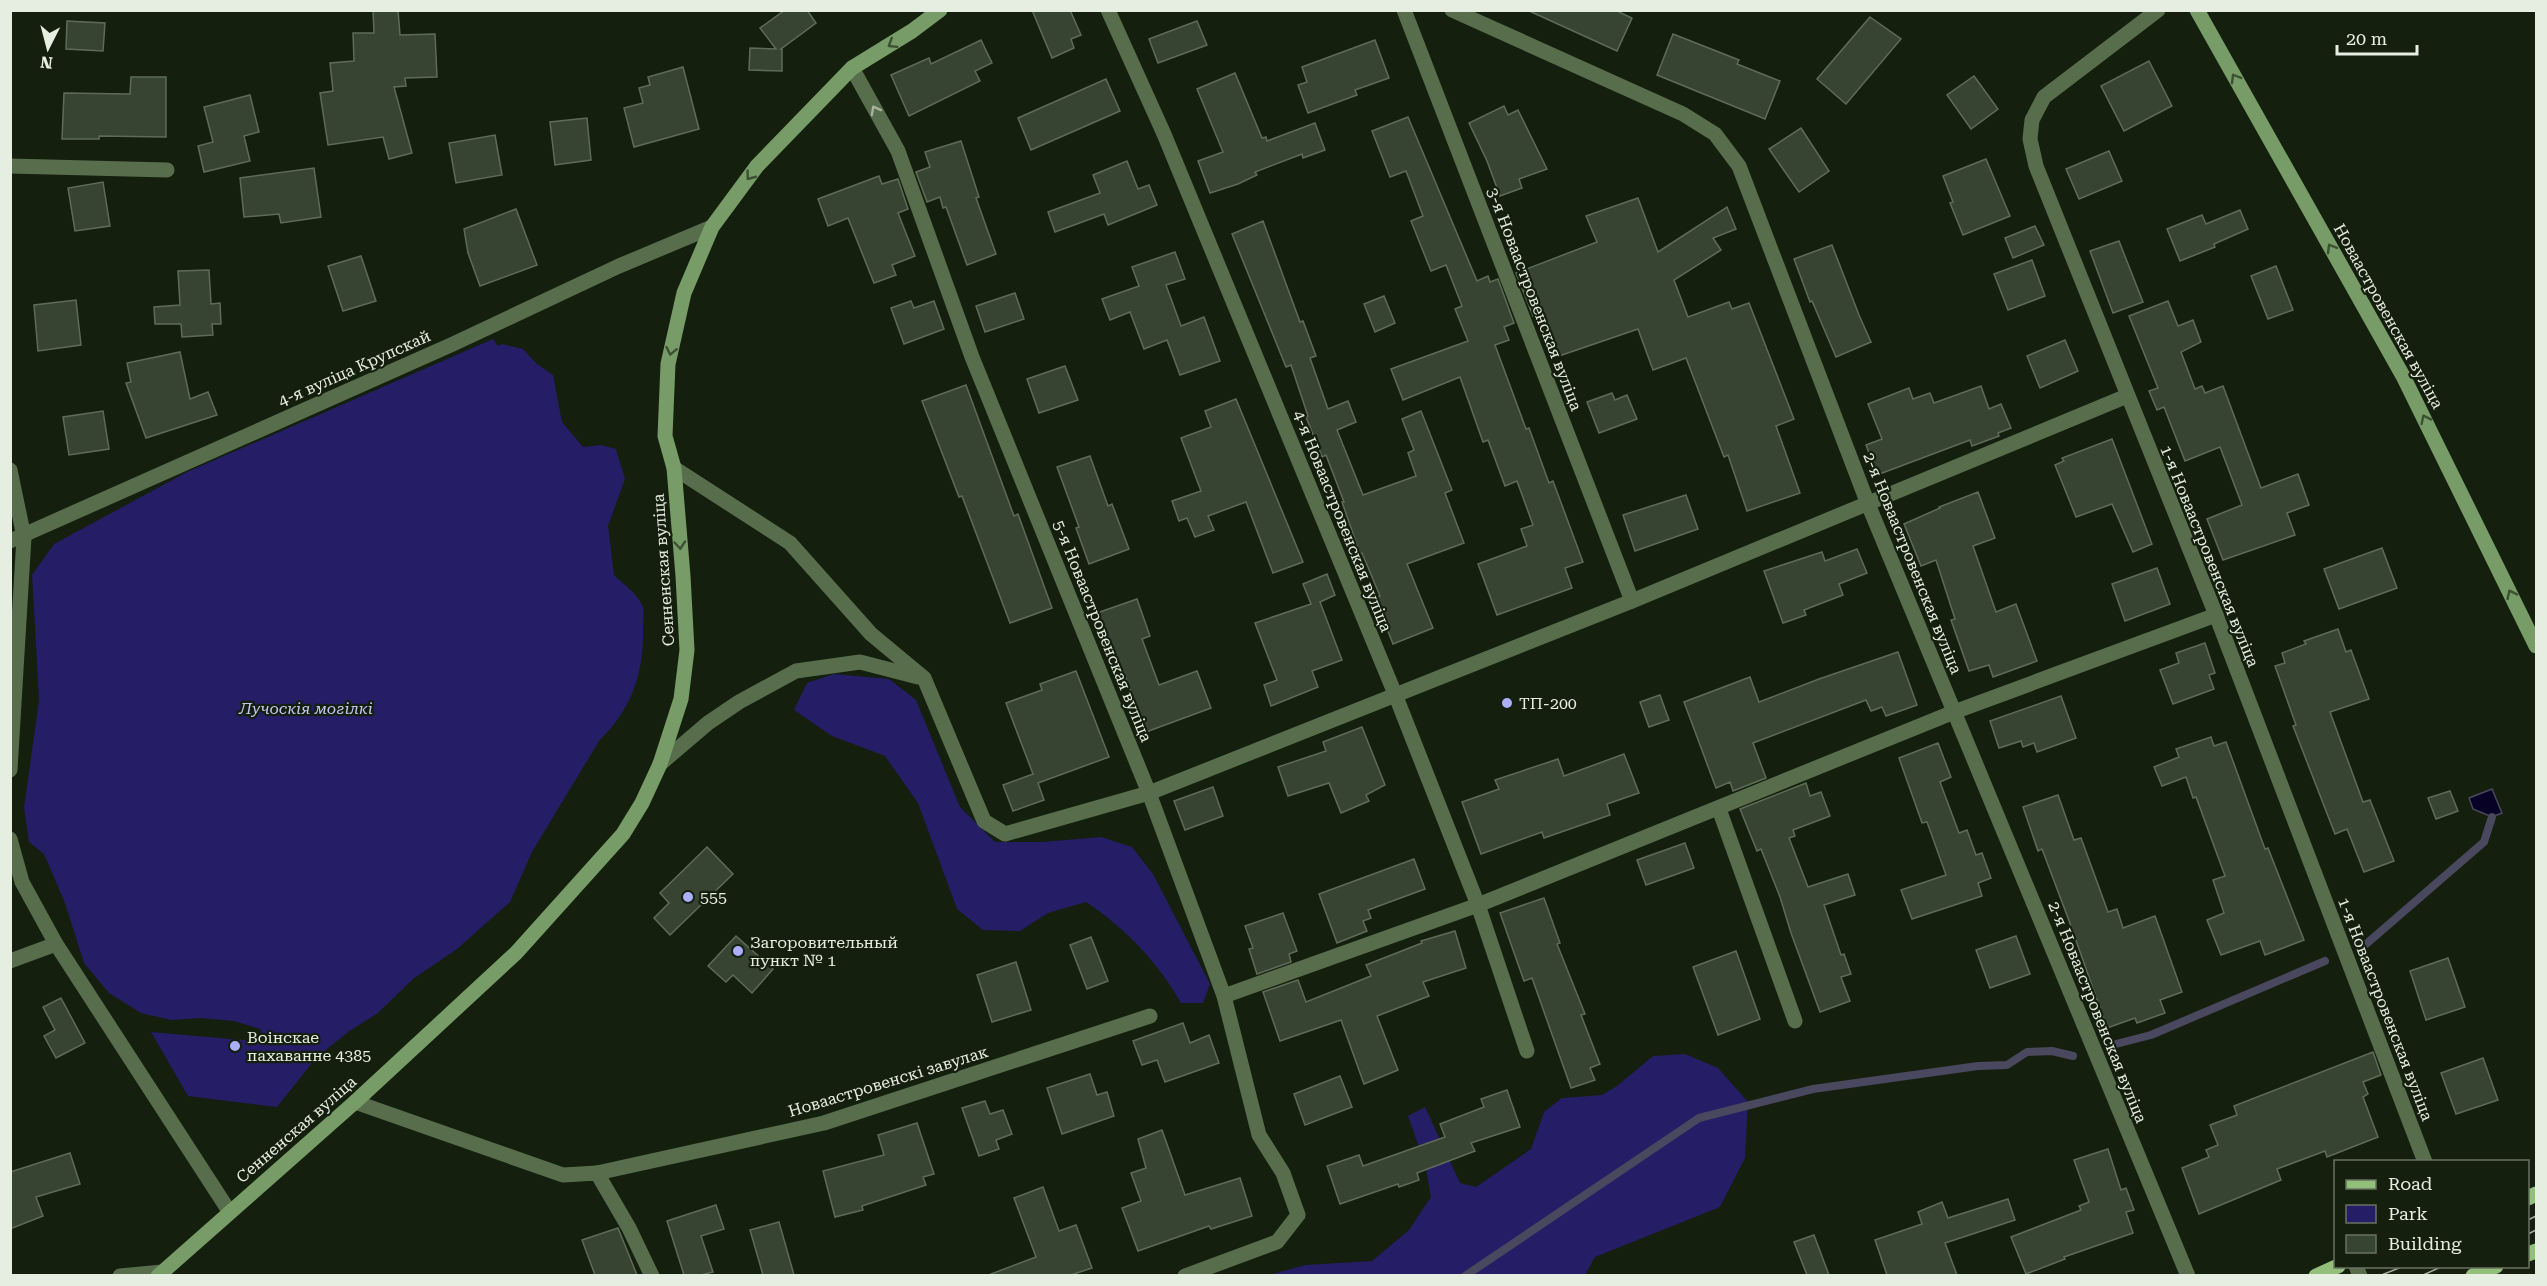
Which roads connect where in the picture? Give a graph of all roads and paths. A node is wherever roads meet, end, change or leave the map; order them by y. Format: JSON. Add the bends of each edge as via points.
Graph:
{"nodes":[{"id":1,"x":940,"y":10,"type":"edge"},
{"id":2,"x":1108,"y":10,"type":"edge"},
{"id":3,"x":1404,"y":10,"type":"edge"},
{"id":4,"x":1452,"y":10,"type":"edge"},
{"id":5,"x":2158,"y":10,"type":"edge"},
{"id":6,"x":2196,"y":10,"type":"edge"},
{"id":7,"x":852,"y":69,"type":"junction"},
{"id":8,"x":10,"y":166,"type":"edge"},
{"id":9,"x":167,"y":170,"type":"dead end"},
{"id":10,"x":712,"y":228,"type":"junction"},
{"id":11,"x":2127,"y":396,"type":"junction"},
{"id":12,"x":674,"y":468,"type":"junction"},
{"id":13,"x":10,"y":470,"type":"edge"},
{"id":14,"x":1868,"y":504,"type":"junction"},
{"id":15,"x":17,"y":539,"type":"edge"},
{"id":16,"x":1632,"y":601,"type":"junction"},
{"id":17,"x":2216,"y":615,"type":"junction"},
{"id":18,"x":2536,"y":646,"type":"edge"},
{"id":19,"x":924,"y":678,"type":"junction"},
{"id":20,"x":1395,"y":694,"type":"junction"},
{"id":21,"x":1954,"y":712,"type":"junction"},
{"id":22,"x":660,"y":764,"type":"junction"},
{"id":23,"x":10,"y":770,"type":"edge"},
{"id":24,"x":1149,"y":793,"type":"junction"},
{"id":25,"x":1719,"y":809,"type":"junction"},
{"id":26,"x":10,"y":839,"type":"edge"},
{"id":27,"x":1478,"y":905,"type":"junction"},
{"id":28,"x":56,"y":944,"type":"junction"},
{"id":29,"x":10,"y":961,"type":"edge"},
{"id":30,"x":1224,"y":996,"type":"junction"},
{"id":31,"x":1150,"y":1016,"type":"dead end"},
{"id":32,"x":1795,"y":1021,"type":"dead end"},
{"id":33,"x":1527,"y":1051,"type":"dead end"},
{"id":34,"x":355,"y":1102,"type":"junction"},
{"id":35,"x":2425,"y":1160,"type":"edge"},
{"id":36,"x":597,"y":1173,"type":"junction"},
{"id":37,"x":229,"y":1211,"type":"junction"},
{"id":38,"x":2334,"y":1268,"type":"edge"},
{"id":39,"x":2490,"y":1268,"type":"edge"},
{"id":40,"x":160,"y":1274,"type":"edge"},
{"id":41,"x":120,"y":1275,"type":"edge"},
{"id":42,"x":652,"y":1275,"type":"edge"},
{"id":43,"x":1185,"y":1275,"type":"edge"},
{"id":44,"x":2188,"y":1275,"type":"edge"},
{"id":45,"x":2316,"y":1275,"type":"edge"},
{"id":46,"x":2471,"y":1275,"type":"edge"}],
"edges":[{"from":1,"to":7,"type":"street","name":"Сенненская вуліца","one_way":true},
{"from":2,"to":20,"type":"street","name":"4-я Новаастровенская вуліца","via":[[1164,134]]},
{"from":3,"to":16,"type":"street","name":"3-я Новаастровенская вуліца"},
{"from":4,"to":14,"type":"street","name":"2-я Новаастровенская вуліца","via":[[1683,114],[1714,134],[1739,166]]},
{"from":5,"to":11,"type":"street","name":"1-я Новаастровенская вуліца","via":[[2044,97],[2032,120],[2030,138],[2036,166]]},
{"from":18,"to":6,"type":"street","name":"Новаастровенская вуліца","one_way":true,"via":[[2403,376]]},
{"from":7,"to":10,"type":"street","name":"Сенненская вуліца","one_way":true,"via":[[757,166]]},
{"from":24,"to":7,"type":"street","name":"5-я Новаастровенская вуліца","one_way":true,"via":[[972,357],[898,151]]},
{"from":8,"to":9,"type":"street"},
{"from":10,"to":12,"type":"street","name":"Сенненская вуліца","one_way":true,"via":[[684,293],[668,364],[666,436]]},
{"from":10,"to":15,"type":"street","name":"4-я вуліца Крупскай","via":[[618,266]]},
{"from":11,"to":14,"type":"street"},
{"from":11,"to":17,"type":"street","name":"1-я Новаастровенская вуліца"},
{"from":12,"to":19,"type":"street","via":[[790,543],[871,634]]},
{"from":12,"to":22,"type":"street","name":"Сенненская вуліца","one_way":true,"via":[[687,650],[681,699]]},
{"from":13,"to":15,"type":"street"},
{"from":14,"to":16,"type":"street"},
{"from":14,"to":21,"type":"street","name":"2-я Новаастровенская вуліца"},
{"from":15,"to":23,"type":"street"},
{"from":16,"to":20,"type":"street"},
{"from":17,"to":21,"type":"street"},
{"from":17,"to":35,"type":"street","name":"1-я Новаастровенская вуліца"},
{"from":19,"to":22,"type":"street","via":[[861,662],[796,671],[708,723]]},
{"from":19,"to":24,"type":"street","via":[[984,821],[1005,834]]},
{"from":20,"to":24,"type":"street"},
{"from":20,"to":27,"type":"street","name":"4-я Новаастровенская вуліца"},
{"from":21,"to":25,"type":"street"},
{"from":21,"to":44,"type":"street","name":"2-я Новаастровенская вуліца"},
{"from":22,"to":34,"type":"street","name":"Сенненская вуліца","via":[[623,834],[516,953]]},
{"from":24,"to":30,"type":"street","name":"5-я Новаастровенская вуліца"},
{"from":25,"to":27,"type":"street"},
{"from":25,"to":32,"type":"street"},
{"from":26,"to":28,"type":"street","via":[[22,882]]},
{"from":27,"to":30,"type":"street"},
{"from":27,"to":33,"type":"street","name":"4-я Новаастровенская вуліца"},
{"from":28,"to":29,"type":"street"},
{"from":28,"to":37,"type":"street"},
{"from":30,"to":43,"type":"street","name":"5-я Новаастровенская вуліца","via":[[1259,1135],[1283,1173],[1298,1215],[1277,1242]]},
{"from":31,"to":36,"type":"street","name":"Новаастровенскі завулак","via":[[824,1123]]},
{"from":34,"to":36,"type":"street","name":"Новаастровенскі завулак","via":[[563,1175]]},
{"from":34,"to":37,"type":"street","name":"Сенненская вуліца"},
{"from":36,"to":42,"type":"street"},
{"from":37,"to":40,"type":"street","name":"Сенненская вуліца"},
{"from":38,"to":45,"type":"main road"},
{"from":39,"to":46,"type":"main road"},
{"from":40,"to":41,"type":"street"}]}
